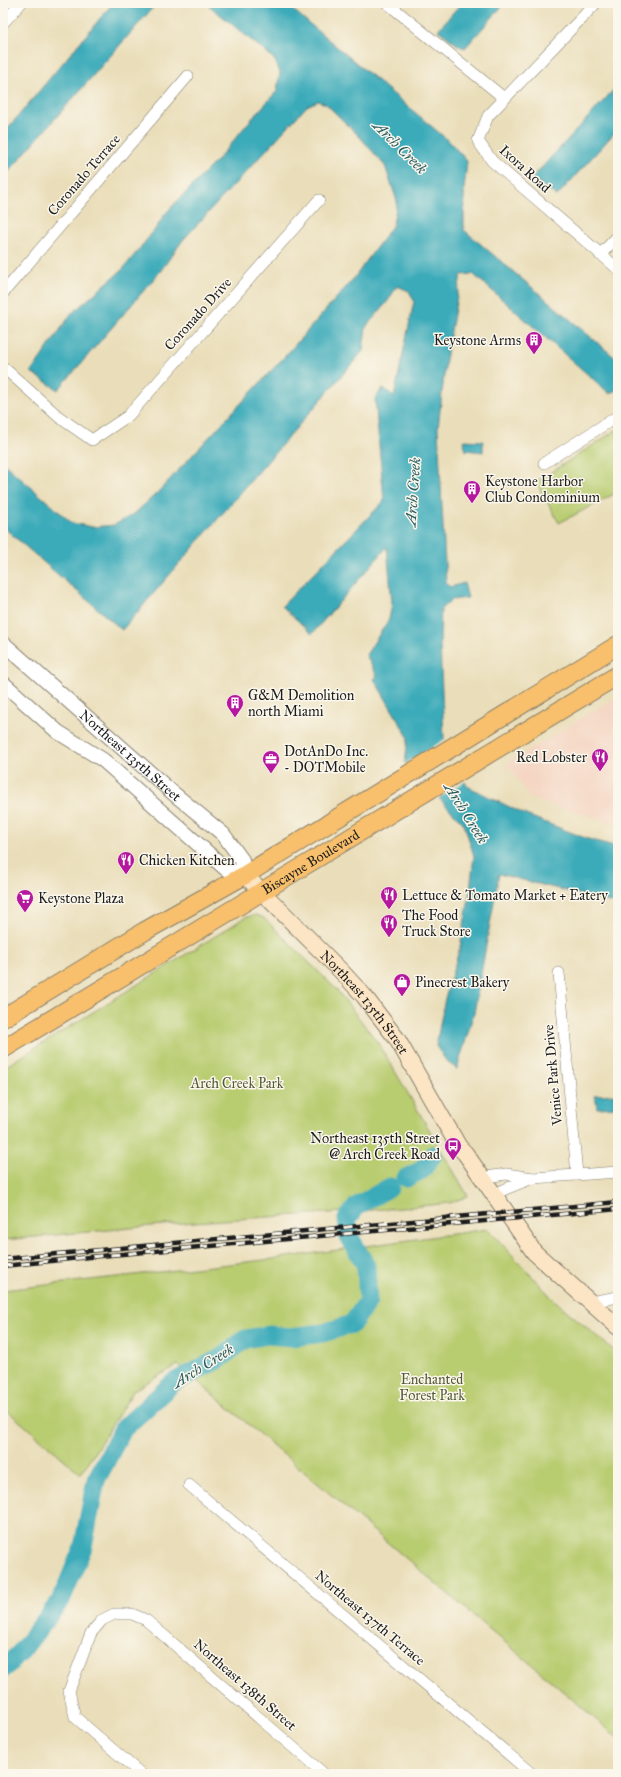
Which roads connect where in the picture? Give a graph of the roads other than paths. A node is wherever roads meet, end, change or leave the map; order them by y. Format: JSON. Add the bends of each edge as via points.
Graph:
{"nodes":[{"id":1,"x":21,"y":3,"type":"edge"},
{"id":2,"x":387,"y":3,"type":"edge"},
{"id":3,"x":596,"y":3,"type":"edge"},
{"id":4,"x":3,"y":23,"type":"edge"},
{"id":5,"x":188,"y":76,"type":"dead end"},
{"id":6,"x":504,"y":98,"type":"junction"},
{"id":7,"x":320,"y":200,"type":"dead end"},
{"id":8,"x":618,"y":236,"type":"edge"},
{"id":9,"x":600,"y":255,"type":"junction"},
{"id":10,"x":618,"y":269,"type":"edge"},
{"id":11,"x":3,"y":293,"type":"edge"},
{"id":12,"x":3,"y":367,"type":"edge"},
{"id":13,"x":618,"y":416,"type":"edge"},
{"id":14,"x":544,"y":463,"type":"dead end"},
{"id":15,"x":3,"y":643,"type":"edge"},
{"id":16,"x":618,"y":645,"type":"edge"},
{"id":17,"x":618,"y":675,"type":"edge"},
{"id":18,"x":3,"y":683,"type":"edge"},
{"id":19,"x":245,"y":875,"type":"junction"},
{"id":20,"x":262,"y":892,"type":"junction"},
{"id":21,"x":559,"y":972,"type":"dead end"},
{"id":22,"x":28,"y":1003,"type":"junction"},
{"id":23,"x":3,"y":1018,"type":"edge"},
{"id":24,"x":42,"y":1025,"type":"junction"},
{"id":25,"x":3,"y":1049,"type":"edge"},
{"id":26,"x":459,"y":1147,"type":"junction"},
{"id":27,"x":618,"y":1172,"type":"edge"},
{"id":28,"x":577,"y":1175,"type":"junction"},
{"id":29,"x":481,"y":1178,"type":"junction"},
{"id":30,"x":533,"y":1178,"type":"junction"},
{"id":31,"x":494,"y":1196,"type":"junction"},
{"id":32,"x":529,"y":1246,"type":"junction"},
{"id":33,"x":618,"y":1296,"type":"edge"},
{"id":34,"x":590,"y":1302,"type":"junction"},
{"id":35,"x":617,"y":1324,"type":"edge"},
{"id":36,"x":189,"y":1485,"type":"dead end"},
{"id":37,"x":141,"y":1774,"type":"edge"},
{"id":38,"x":324,"y":1774,"type":"edge"},
{"id":39,"x":532,"y":1774,"type":"edge"}],
"edges":[{"from":1,"to":4,"type":"street"},
{"from":2,"to":6,"type":"street"},
{"from":3,"to":6,"type":"street"},
{"from":5,"to":11,"type":"street","name":"Coronado Terrace"},
{"from":6,"to":9,"type":"street","name":"Ixora Road","via":[[488,116],[478,141],[492,161]]},
{"from":7,"to":12,"type":"street","name":"Coronado Drive","via":[[128,416],[92,440],[59,417]]},
{"from":8,"to":9,"type":"street"},
{"from":9,"to":10,"type":"street","name":"Ixora Road"},
{"from":13,"to":14,"type":"street"},
{"from":15,"to":19,"type":"street","name":"Northeast 135th Street","via":[[173,794],[222,834],[242,860]]},
{"from":16,"to":19,"type":"main road","name":"Biscayne Boulevard"},
{"from":17,"to":20,"type":"main road","name":"Biscayne Boulevard"},
{"from":18,"to":19,"type":"street","name":"Northeast 135th Street","via":[[58,732],[103,760],[226,869]]},
{"from":19,"to":20,"type":"main road","name":"Northeast 135th Street"},
{"from":19,"to":22,"type":"main road","name":"Biscayne Boulevard","via":[[145,931]]},
{"from":20,"to":24,"type":"main road","name":"Biscayne Boulevard"},
{"from":20,"to":26,"type":"main road","name":"Northeast 135th Street","via":[[342,971],[397,1039]]},
{"from":21,"to":28,"type":"street","name":"Venice Park Drive"},
{"from":22,"to":23,"type":"main road","name":"Biscayne Boulevard"},
{"from":22,"to":24,"type":"main road"},
{"from":24,"to":25,"type":"main road","name":"Biscayne Boulevard"},
{"from":26,"to":29,"type":"main road","name":"Northeast 135th Street"},
{"from":26,"to":32,"type":"main road","name":"Northeast 135th Street","via":[[459,1154],[473,1185],[492,1213],[506,1230]]},
{"from":27,"to":28,"type":"street"},
{"from":28,"to":30,"type":"street"},
{"from":29,"to":30,"type":"street","via":[[506,1174]]},
{"from":29,"to":31,"type":"main road","name":"Northeast 135th Street"},
{"from":30,"to":31,"type":"street"},
{"from":31,"to":32,"type":"main road","name":"Northeast 135th Street"},
{"from":32,"to":34,"type":"main road","name":"Northeast 135th Street"},
{"from":33,"to":34,"type":"street"},
{"from":34,"to":35,"type":"main road","name":"Northeast 135th Street"},
{"from":36,"to":39,"type":"street","name":"Northeast 137th Terrace"},
{"from":37,"to":38,"type":"street","name":"Northeast 138th Street","via":[[75,1717],[69,1691],[91,1634],[102,1620],[114,1614],[132,1614],[146,1620]]}]}
